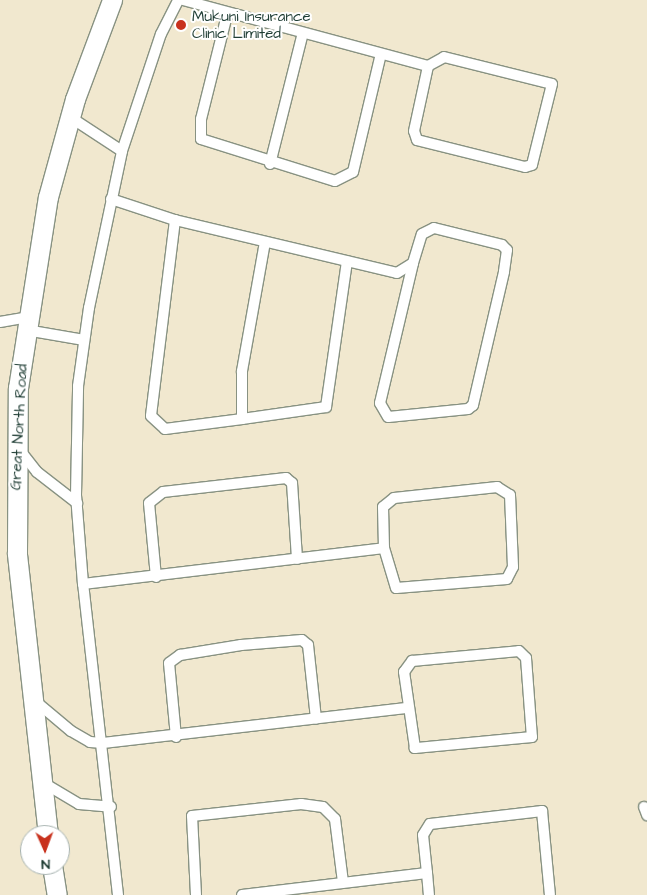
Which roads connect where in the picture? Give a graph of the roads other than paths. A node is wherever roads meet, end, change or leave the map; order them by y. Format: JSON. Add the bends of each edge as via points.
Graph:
{"nodes":[{"id":1,"x":112,"y":0,"type":"edge"},
{"id":2,"x":178,"y":0,"type":"edge"},
{"id":3,"x":184,"y":0,"type":"edge"},
{"id":4,"x":227,"y":15,"type":"junction"},
{"id":5,"x":303,"y":33,"type":"junction"},
{"id":6,"x":381,"y":54,"type":"junction"},
{"id":7,"x":428,"y":66,"type":"junction"},
{"id":8,"x":70,"y":116,"type":"junction"},
{"id":9,"x":122,"y":151,"type":"junction"},
{"id":10,"x":270,"y":164,"type":"junction"},
{"id":11,"x":111,"y":199,"type":"junction"},
{"id":12,"x":175,"y":220,"type":"junction"},
{"id":13,"x":265,"y":242,"type":"junction"},
{"id":14,"x":348,"y":262,"type":"junction"},
{"id":15,"x":413,"y":263,"type":"junction"},
{"id":16,"x":0,"y":322,"type":"edge"},
{"id":17,"x":27,"y":324,"type":"junction"},
{"id":18,"x":84,"y":340,"type":"junction"},
{"id":19,"x":242,"y":419,"type":"junction"},
{"id":20,"x":16,"y":445,"type":"junction"},
{"id":21,"x":77,"y":502,"type":"junction"},
{"id":22,"x":384,"y":548,"type":"junction"},
{"id":23,"x":297,"y":558,"type":"junction"},
{"id":24,"x":156,"y":577,"type":"junction"},
{"id":25,"x":83,"y":584,"type":"junction"},
{"id":26,"x":32,"y":699,"type":"junction"},
{"id":27,"x":406,"y":708,"type":"junction"},
{"id":28,"x":316,"y":720,"type":"junction"},
{"id":29,"x":176,"y":737,"type":"junction"},
{"id":30,"x":104,"y":743,"type":"junction"},
{"id":31,"x":42,"y":782,"type":"junction"},
{"id":32,"x":111,"y":806,"type":"junction"},
{"id":33,"x":47,"y":825,"type":"edge"},
{"id":34,"x":426,"y":873,"type":"junction"},
{"id":35,"x":54,"y":875,"type":"edge"},
{"id":36,"x":343,"y":882,"type":"junction"},
{"id":37,"x":57,"y":895,"type":"edge"},
{"id":38,"x":118,"y":895,"type":"edge"},
{"id":39,"x":196,"y":895,"type":"edge"},
{"id":40,"x":242,"y":895,"type":"edge"},
{"id":41,"x":429,"y":895,"type":"edge"},
{"id":42,"x":550,"y":895,"type":"edge"}],
"edges":[{"from":1,"to":8,"type":"highway","name":"Great North Road"},
{"from":2,"to":9,"type":"street","via":[[161,34]]},
{"from":3,"to":4,"type":"street"},
{"from":4,"to":5,"type":"street"},
{"from":4,"to":10,"type":"street","via":[[199,134],[206,143]]},
{"from":5,"to":6,"type":"street"},
{"from":5,"to":10,"type":"street"},
{"from":6,"to":7,"type":"street"},
{"from":6,"to":10,"type":"street","via":[[353,172],[336,181]]},
{"from":7,"to":7,"type":"street","via":[[414,131],[417,140],[524,167],[532,165],[552,84],[444,56]]},
{"from":8,"to":9,"type":"street"},
{"from":8,"to":17,"type":"highway","name":"Great North Road","via":[[48,197]]},
{"from":9,"to":11,"type":"street"},
{"from":11,"to":12,"type":"street"},
{"from":11,"to":18,"type":"street"},
{"from":12,"to":13,"type":"street"},
{"from":12,"to":19,"type":"street","via":[[151,416],[165,429]]},
{"from":13,"to":14,"type":"street"},
{"from":13,"to":19,"type":"street","via":[[242,371]]},
{"from":14,"to":15,"type":"street","via":[[397,273]]},
{"from":14,"to":19,"type":"street","via":[[326,407]]},
{"from":15,"to":15,"type":"street","via":[[422,234],[434,228],[502,245],[507,250],[480,377],[468,409],[388,417],[380,404]]},
{"from":16,"to":17,"type":"street"},
{"from":17,"to":18,"type":"street"},
{"from":17,"to":20,"type":"highway","name":"Great North Road"},
{"from":18,"to":21,"type":"street","via":[[78,386]]},
{"from":20,"to":21,"type":"street","via":[[37,472]]},
{"from":20,"to":26,"type":"highway","name":"Great North Road","via":[[17,553]]},
{"from":21,"to":25,"type":"street"},
{"from":22,"to":22,"type":"street","via":[[396,588],[506,579],[514,566],[510,495],[497,487],[394,498],[383,506]]},
{"from":22,"to":23,"type":"street"},
{"from":23,"to":24,"type":"street"},
{"from":23,"to":24,"type":"street","via":[[292,483],[286,478],[163,492],[149,503]]},
{"from":24,"to":25,"type":"street"},
{"from":25,"to":30,"type":"street"},
{"from":26,"to":30,"type":"street","via":[[90,742]]},
{"from":26,"to":31,"type":"highway","name":"Great North Road"},
{"from":27,"to":27,"type":"street","via":[[415,748],[532,737],[526,658],[519,651],[412,661],[404,672]]},
{"from":27,"to":28,"type":"street"},
{"from":28,"to":29,"type":"street"},
{"from":28,"to":29,"type":"street","via":[[308,645],[302,640],[241,645],[180,655],[169,663]]},
{"from":29,"to":30,"type":"street"},
{"from":30,"to":32,"type":"street"},
{"from":31,"to":32,"type":"street","via":[[79,804]]},
{"from":31,"to":33,"type":"highway","name":"Great North Road"},
{"from":32,"to":38,"type":"street"},
{"from":34,"to":36,"type":"street"},
{"from":34,"to":41,"type":"street"},
{"from":34,"to":42,"type":"street","via":[[423,835],[430,824],[542,811]]},
{"from":35,"to":37,"type":"highway"},
{"from":36,"to":39,"type":"street","via":[[335,819],[323,807],[301,804],[192,816]]},
{"from":36,"to":40,"type":"street"}]}
